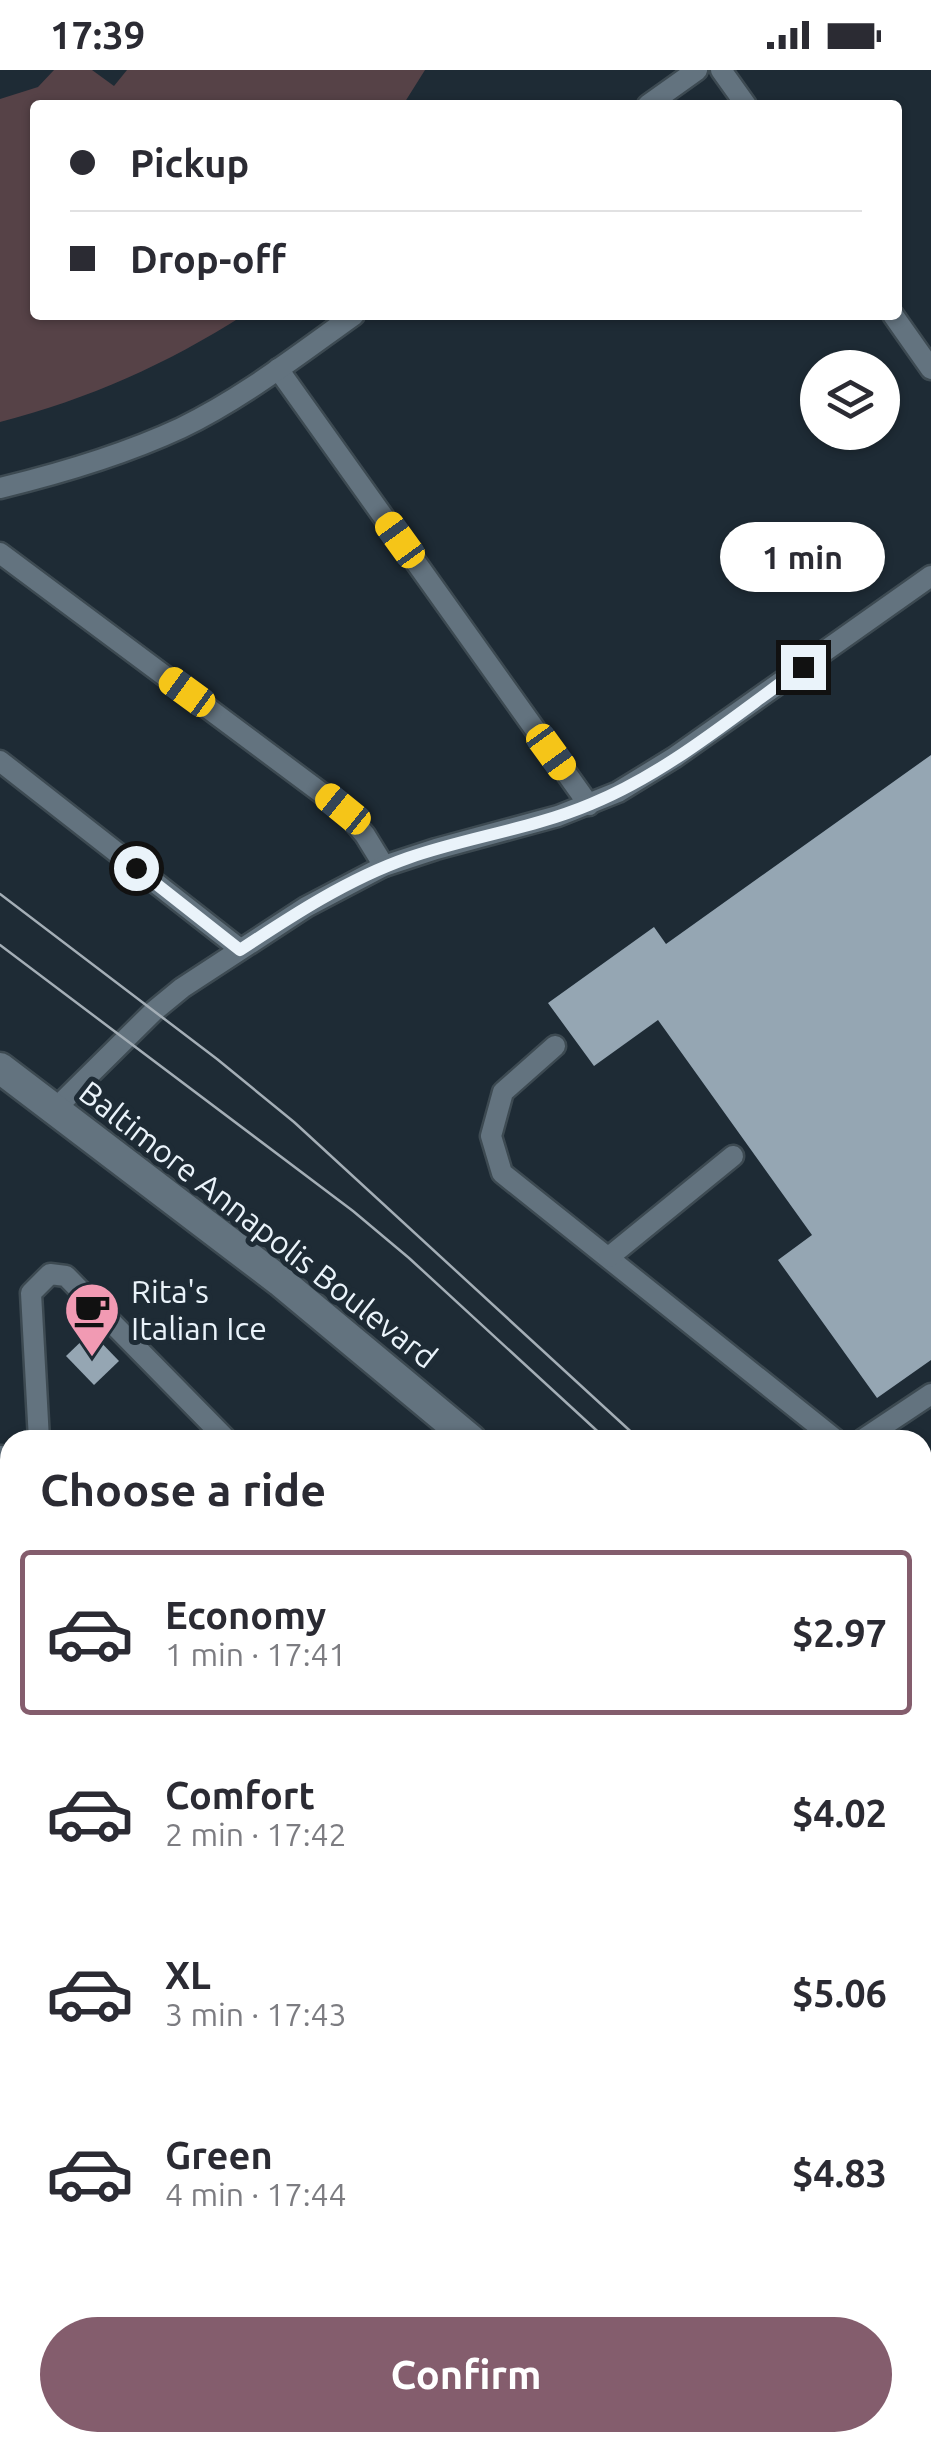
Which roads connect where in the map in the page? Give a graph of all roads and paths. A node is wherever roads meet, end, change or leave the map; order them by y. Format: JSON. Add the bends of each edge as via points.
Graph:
{"nodes":[{"id":1,"x":697,"y":70,"type":"edge"},
{"id":2,"x":722,"y":70,"type":"edge"},
{"id":3,"x":655,"y":100,"type":"edge"},
{"id":4,"x":743,"y":100,"type":"edge"},
{"id":5,"x":347,"y":320,"type":"edge"},
{"id":6,"x":897,"y":320,"type":"edge"},
{"id":7,"x":931,"y":369,"type":"edge"},
{"id":8,"x":278,"y":370,"type":"junction"},
{"id":9,"x":0,"y":488,"type":"edge"},
{"id":10,"x":0,"y":553,"type":"edge"},
{"id":11,"x":931,"y":576,"type":"edge"},
{"id":12,"x":0,"y":761,"type":"edge"},
{"id":13,"x":589,"y":805,"type":"junction"},
{"id":14,"x":384,"y":866,"type":"junction"},
{"id":15,"x":240,"y":950,"type":"junction"},
{"id":16,"x":555,"y":1046,"type":"dead end"},
{"id":17,"x":0,"y":1068,"type":"edge"},
{"id":18,"x":55,"y":1109,"type":"junction"},
{"id":19,"x":733,"y":1156,"type":"dead end"},
{"id":20,"x":609,"y":1257,"type":"junction"},
{"id":21,"x":931,"y":1394,"type":"edge"},
{"id":22,"x":39,"y":1430,"type":"edge"},
{"id":23,"x":218,"y":1430,"type":"edge"},
{"id":24,"x":459,"y":1430,"type":"edge"},
{"id":25,"x":824,"y":1430,"type":"edge"},
{"id":26,"x":877,"y":1430,"type":"edge"}],
"edges":[{"from":1,"to":3,"type":"lane"},
{"from":2,"to":4,"type":"lane"},
{"from":5,"to":8,"type":"lane"},
{"from":6,"to":7,"type":"lane"},
{"from":8,"to":9,"type":"lane","via":[[144,444]]},
{"from":8,"to":13,"type":"lane"},
{"from":10,"to":14,"type":"lane","via":[[326,795],[355,822]]},
{"from":11,"to":13,"type":"lane","via":[[675,758]]},
{"from":12,"to":15,"type":"lane"},
{"from":13,"to":14,"type":"lane"},
{"from":14,"to":15,"type":"lane"},
{"from":15,"to":18,"type":"lane","via":[[154,1011]]},
{"from":16,"to":20,"type":"lane","via":[[503,1092],[491,1136],[502,1174]]},
{"from":17,"to":18,"type":"main road","name":"Baltimore Annapolis Boulevard"},
{"from":18,"to":24,"type":"main road","name":"Baltimore Annapolis Boulevard","via":[[280,1281]]},
{"from":19,"to":20,"type":"lane"},
{"from":20,"to":25,"type":"lane"},
{"from":21,"to":26,"type":"lane"},
{"from":22,"to":23,"type":"lane","via":[[32,1293],[50,1274],[66,1276]]}]}
